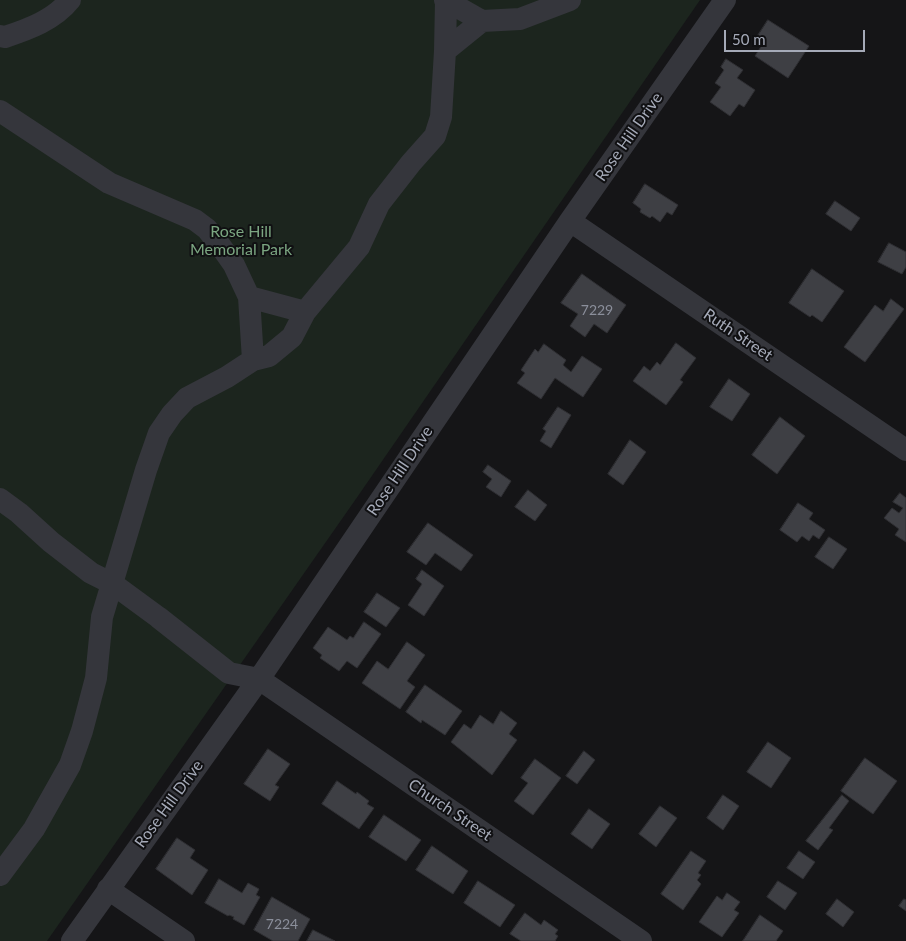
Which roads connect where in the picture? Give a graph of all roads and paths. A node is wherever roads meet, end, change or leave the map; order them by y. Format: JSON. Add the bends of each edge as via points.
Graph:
{"nodes":[{"id":1,"x":70,"y":0,"type":"edge"},
{"id":2,"x":570,"y":0,"type":"edge"},
{"id":3,"x":725,"y":0,"type":"edge"},
{"id":4,"x":446,"y":1,"type":"edge"},
{"id":5,"x":482,"y":21,"type":"junction"},
{"id":6,"x":2,"y":39,"type":"edge"},
{"id":7,"x":445,"y":51,"type":"junction"},
{"id":8,"x":0,"y":111,"type":"edge"},
{"id":9,"x":570,"y":221,"type":"junction"},
{"id":10,"x":249,"y":298,"type":"junction"},
{"id":11,"x":305,"y":312,"type":"junction"},
{"id":12,"x":254,"y":360,"type":"junction"},
{"id":13,"x":906,"y":450,"type":"edge"},
{"id":14,"x":0,"y":499,"type":"edge"},
{"id":15,"x":113,"y":584,"type":"junction"},
{"id":16,"x":258,"y":679,"type":"junction"},
{"id":17,"x":7,"y":850,"type":"edge"},
{"id":18,"x":0,"y":875,"type":"edge"},
{"id":19,"x":108,"y":888,"type":"junction"},
{"id":20,"x":72,"y":941,"type":"edge"},
{"id":21,"x":184,"y":941,"type":"edge"},
{"id":22,"x":641,"y":941,"type":"edge"}],
"edges":[{"from":1,"to":6,"type":"street","via":[[62,10],[32,28]]},
{"from":2,"to":5,"type":"street","via":[[520,19]]},
{"from":3,"to":9,"type":"street","name":"Rose Hill Drive"},
{"from":4,"to":5,"type":"street"},
{"from":4,"to":7,"type":"street"},
{"from":5,"to":7,"type":"street"},
{"from":7,"to":11,"type":"street","via":[[442,117],[435,136],[379,204],[359,246]]},
{"from":8,"to":10,"type":"street","via":[[109,183],[195,220],[207,229],[234,265]]},
{"from":9,"to":13,"type":"street","name":"Ruth Street"},
{"from":9,"to":16,"type":"street","name":"Rose Hill Drive"},
{"from":10,"to":11,"type":"street"},
{"from":10,"to":12,"type":"street"},
{"from":11,"to":12,"type":"street","via":[[292,337],[269,356]]},
{"from":12,"to":15,"type":"street","via":[[187,398],[159,433]]},
{"from":14,"to":15,"type":"street","via":[[91,573]]},
{"from":15,"to":16,"type":"street","via":[[230,674]]},
{"from":15,"to":17,"type":"street","via":[[102,617],[96,678],[66,773],[34,829]]},
{"from":16,"to":19,"type":"street","name":"Rose Hill Drive"},
{"from":16,"to":22,"type":"street","name":"Church Street"},
{"from":17,"to":18,"type":"street"},
{"from":19,"to":20,"type":"street","name":"Rose Hill Drive"},
{"from":19,"to":21,"type":"street"}]}
